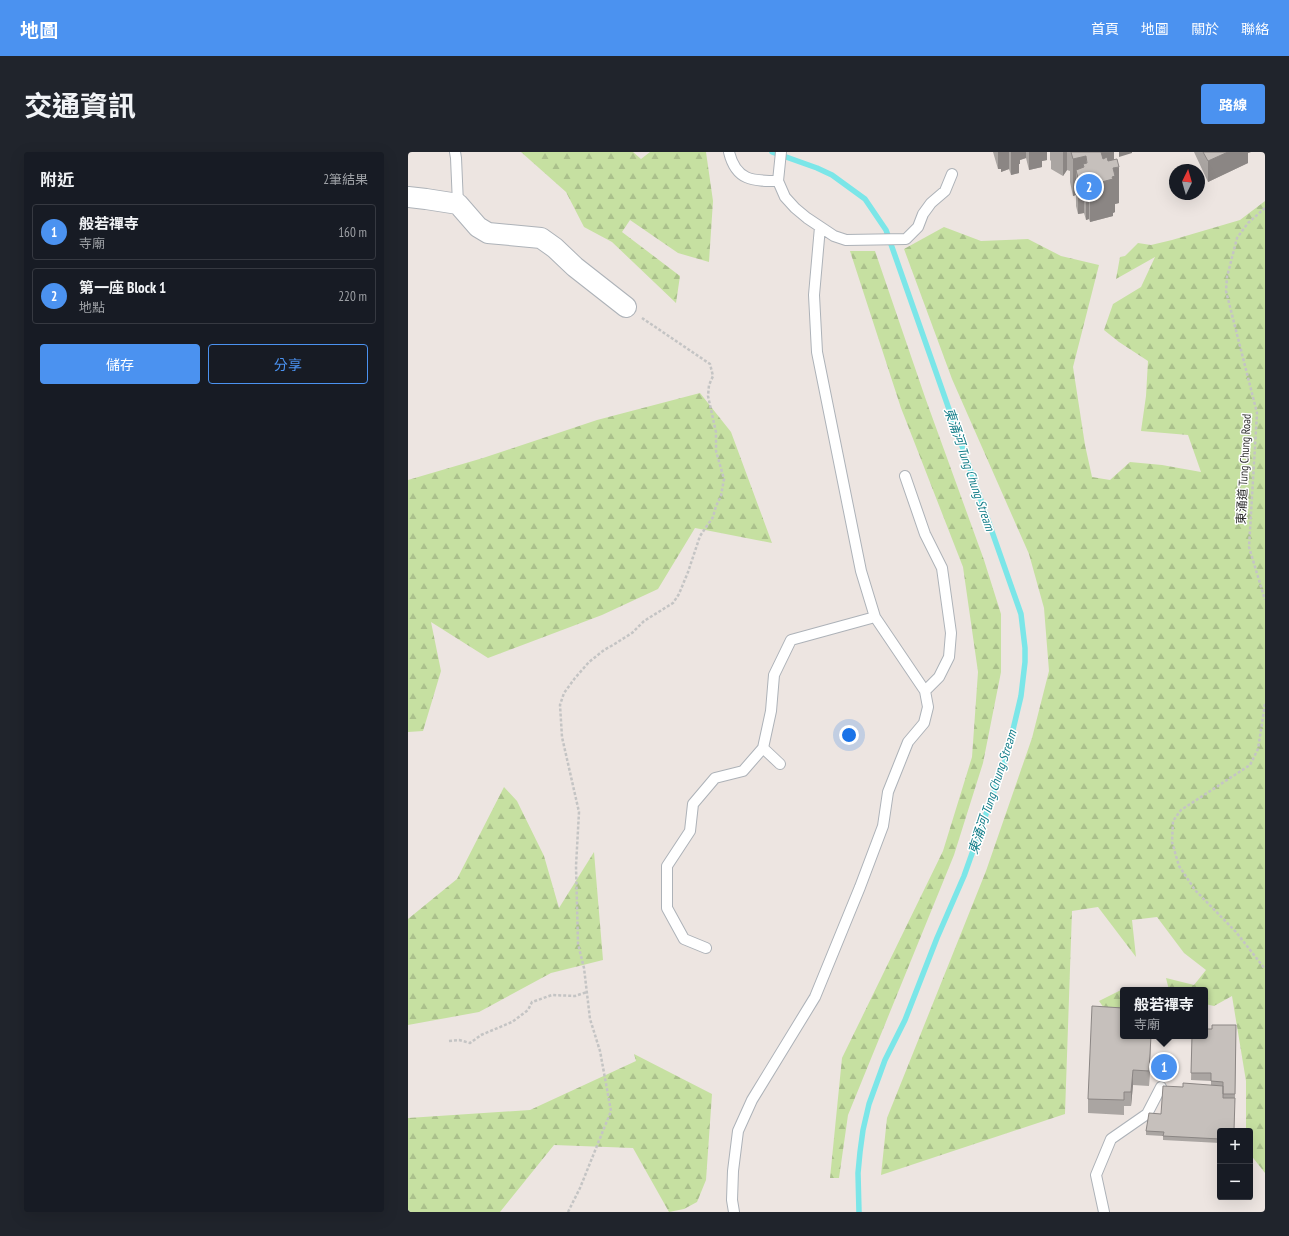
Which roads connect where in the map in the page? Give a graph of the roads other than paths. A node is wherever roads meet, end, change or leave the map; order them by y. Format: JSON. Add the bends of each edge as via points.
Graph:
{"nodes":[{"id":1,"x":455,"y":152,"type":"edge"},
{"id":2,"x":729,"y":152,"type":"edge"},
{"id":3,"x":781,"y":152,"type":"edge"},
{"id":4,"x":952,"y":174,"type":"dead end"},
{"id":5,"x":778,"y":181,"type":"junction"},
{"id":6,"x":408,"y":197,"type":"edge"},
{"id":7,"x":458,"y":204,"type":"junction"},
{"id":8,"x":820,"y":227,"type":"junction"},
{"id":9,"x":626,"y":307,"type":"road end"},
{"id":10,"x":905,"y":476,"type":"dead end"},
{"id":11,"x":875,"y":617,"type":"junction"},
{"id":12,"x":925,"y":691,"type":"junction"},
{"id":13,"x":762,"y":748,"type":"junction"},
{"id":14,"x":780,"y":764,"type":"dead end"},
{"id":15,"x":706,"y":948,"type":"dead end"},
{"id":16,"x":1161,"y":1087,"type":"edge"},
{"id":17,"x":734,"y":1212,"type":"edge"},
{"id":18,"x":1104,"y":1212,"type":"edge"}],
"edges":[{"from":1,"to":7,"type":"lane"},
{"from":2,"to":5,"type":"lane","via":[[736,168],[745,177],[761,181]]},
{"from":3,"to":5,"type":"lane"},
{"from":4,"to":8,"type":"lane","via":[[945,191],[930,202],[918,227],[906,239],[846,240]]},
{"from":5,"to":8,"type":"lane","via":[[785,197],[795,208]]},
{"from":6,"to":7,"type":"street"},
{"from":7,"to":9,"type":"street","via":[[478,227],[488,233],[541,238]]},
{"from":8,"to":11,"type":"lane","via":[[814,295],[817,352],[861,571]]},
{"from":10,"to":12,"type":"lane","via":[[925,534],[942,568],[951,633],[949,656],[939,677]]},
{"from":11,"to":12,"type":"lane"},
{"from":11,"to":13,"type":"lane","via":[[791,640],[774,675],[771,710]]},
{"from":12,"to":17,"type":"lane","via":[[928,707],[924,723],[908,742],[888,792],[883,826],[815,997],[752,1100],[738,1131],[733,1171]]},
{"from":13,"to":14,"type":"lane"},
{"from":13,"to":15,"type":"lane","via":[[743,771],[715,778],[693,804],[690,830],[667,866],[667,908],[684,940]]},
{"from":16,"to":18,"type":"lane","via":[[1147,1114],[1111,1139],[1096,1175]]}]}
